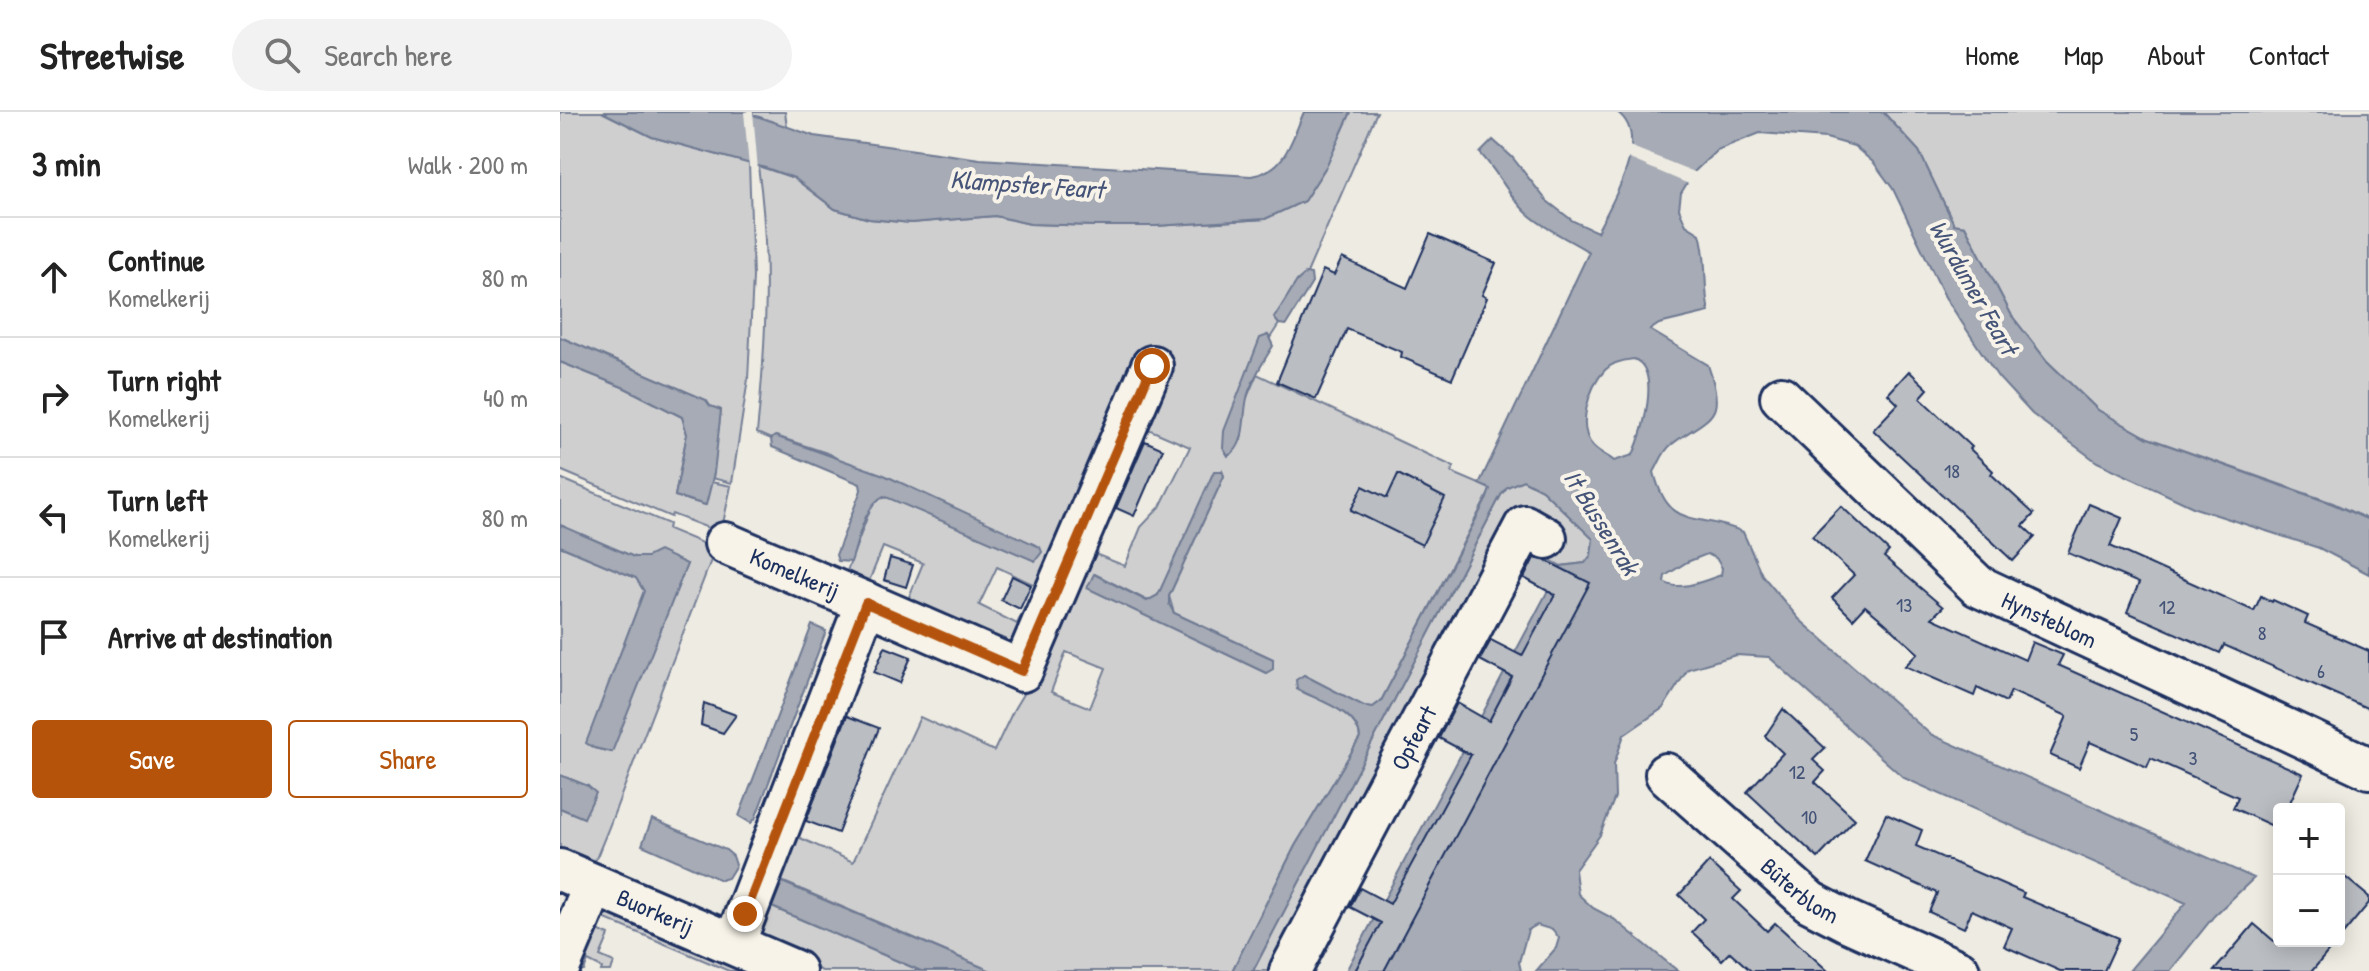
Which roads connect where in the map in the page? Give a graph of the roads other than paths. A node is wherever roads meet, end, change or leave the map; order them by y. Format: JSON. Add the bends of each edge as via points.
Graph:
{"nodes":[{"id":1,"x":1152,"y":366,"type":"dead end"},
{"id":2,"x":1781,"y":397,"type":"dead end"},
{"id":3,"x":1546,"y":538,"type":"dead end"},
{"id":4,"x":725,"y":543,"type":"dead end"},
{"id":5,"x":866,"y":603,"type":"junction"},
{"id":6,"x":2369,"y":768,"type":"edge"},
{"id":7,"x":1666,"y":774,"type":"dead end"},
{"id":8,"x":577,"y":877,"type":"edge"},
{"id":9,"x":734,"y":944,"type":"junction"},
{"id":10,"x":560,"y":966,"type":"edge"},
{"id":11,"x":795,"y":971,"type":"edge"},
{"id":12,"x":1290,"y":971,"type":"edge"},
{"id":13,"x":1959,"y":971,"type":"edge"}],
"edges":[{"from":1,"to":5,"type":"street","name":"Komelkerij","via":[[1022,671]]},
{"from":2,"to":6,"type":"street","name":"Hynsteblom","via":[[1978,586]]},
{"from":3,"to":12,"type":"street","name":"Opfeart","via":[[1525,526]]},
{"from":4,"to":5,"type":"street","name":"Komelkerij"},
{"from":5,"to":9,"type":"street","name":"Komelkerij"},
{"from":7,"to":13,"type":"street","name":"Bûterblom","via":[[1810,902]]},
{"from":8,"to":9,"type":"street","name":"Buorkerij"},
{"from":8,"to":10,"type":"street"},
{"from":9,"to":11,"type":"street","name":"Buorkerij"}]}
